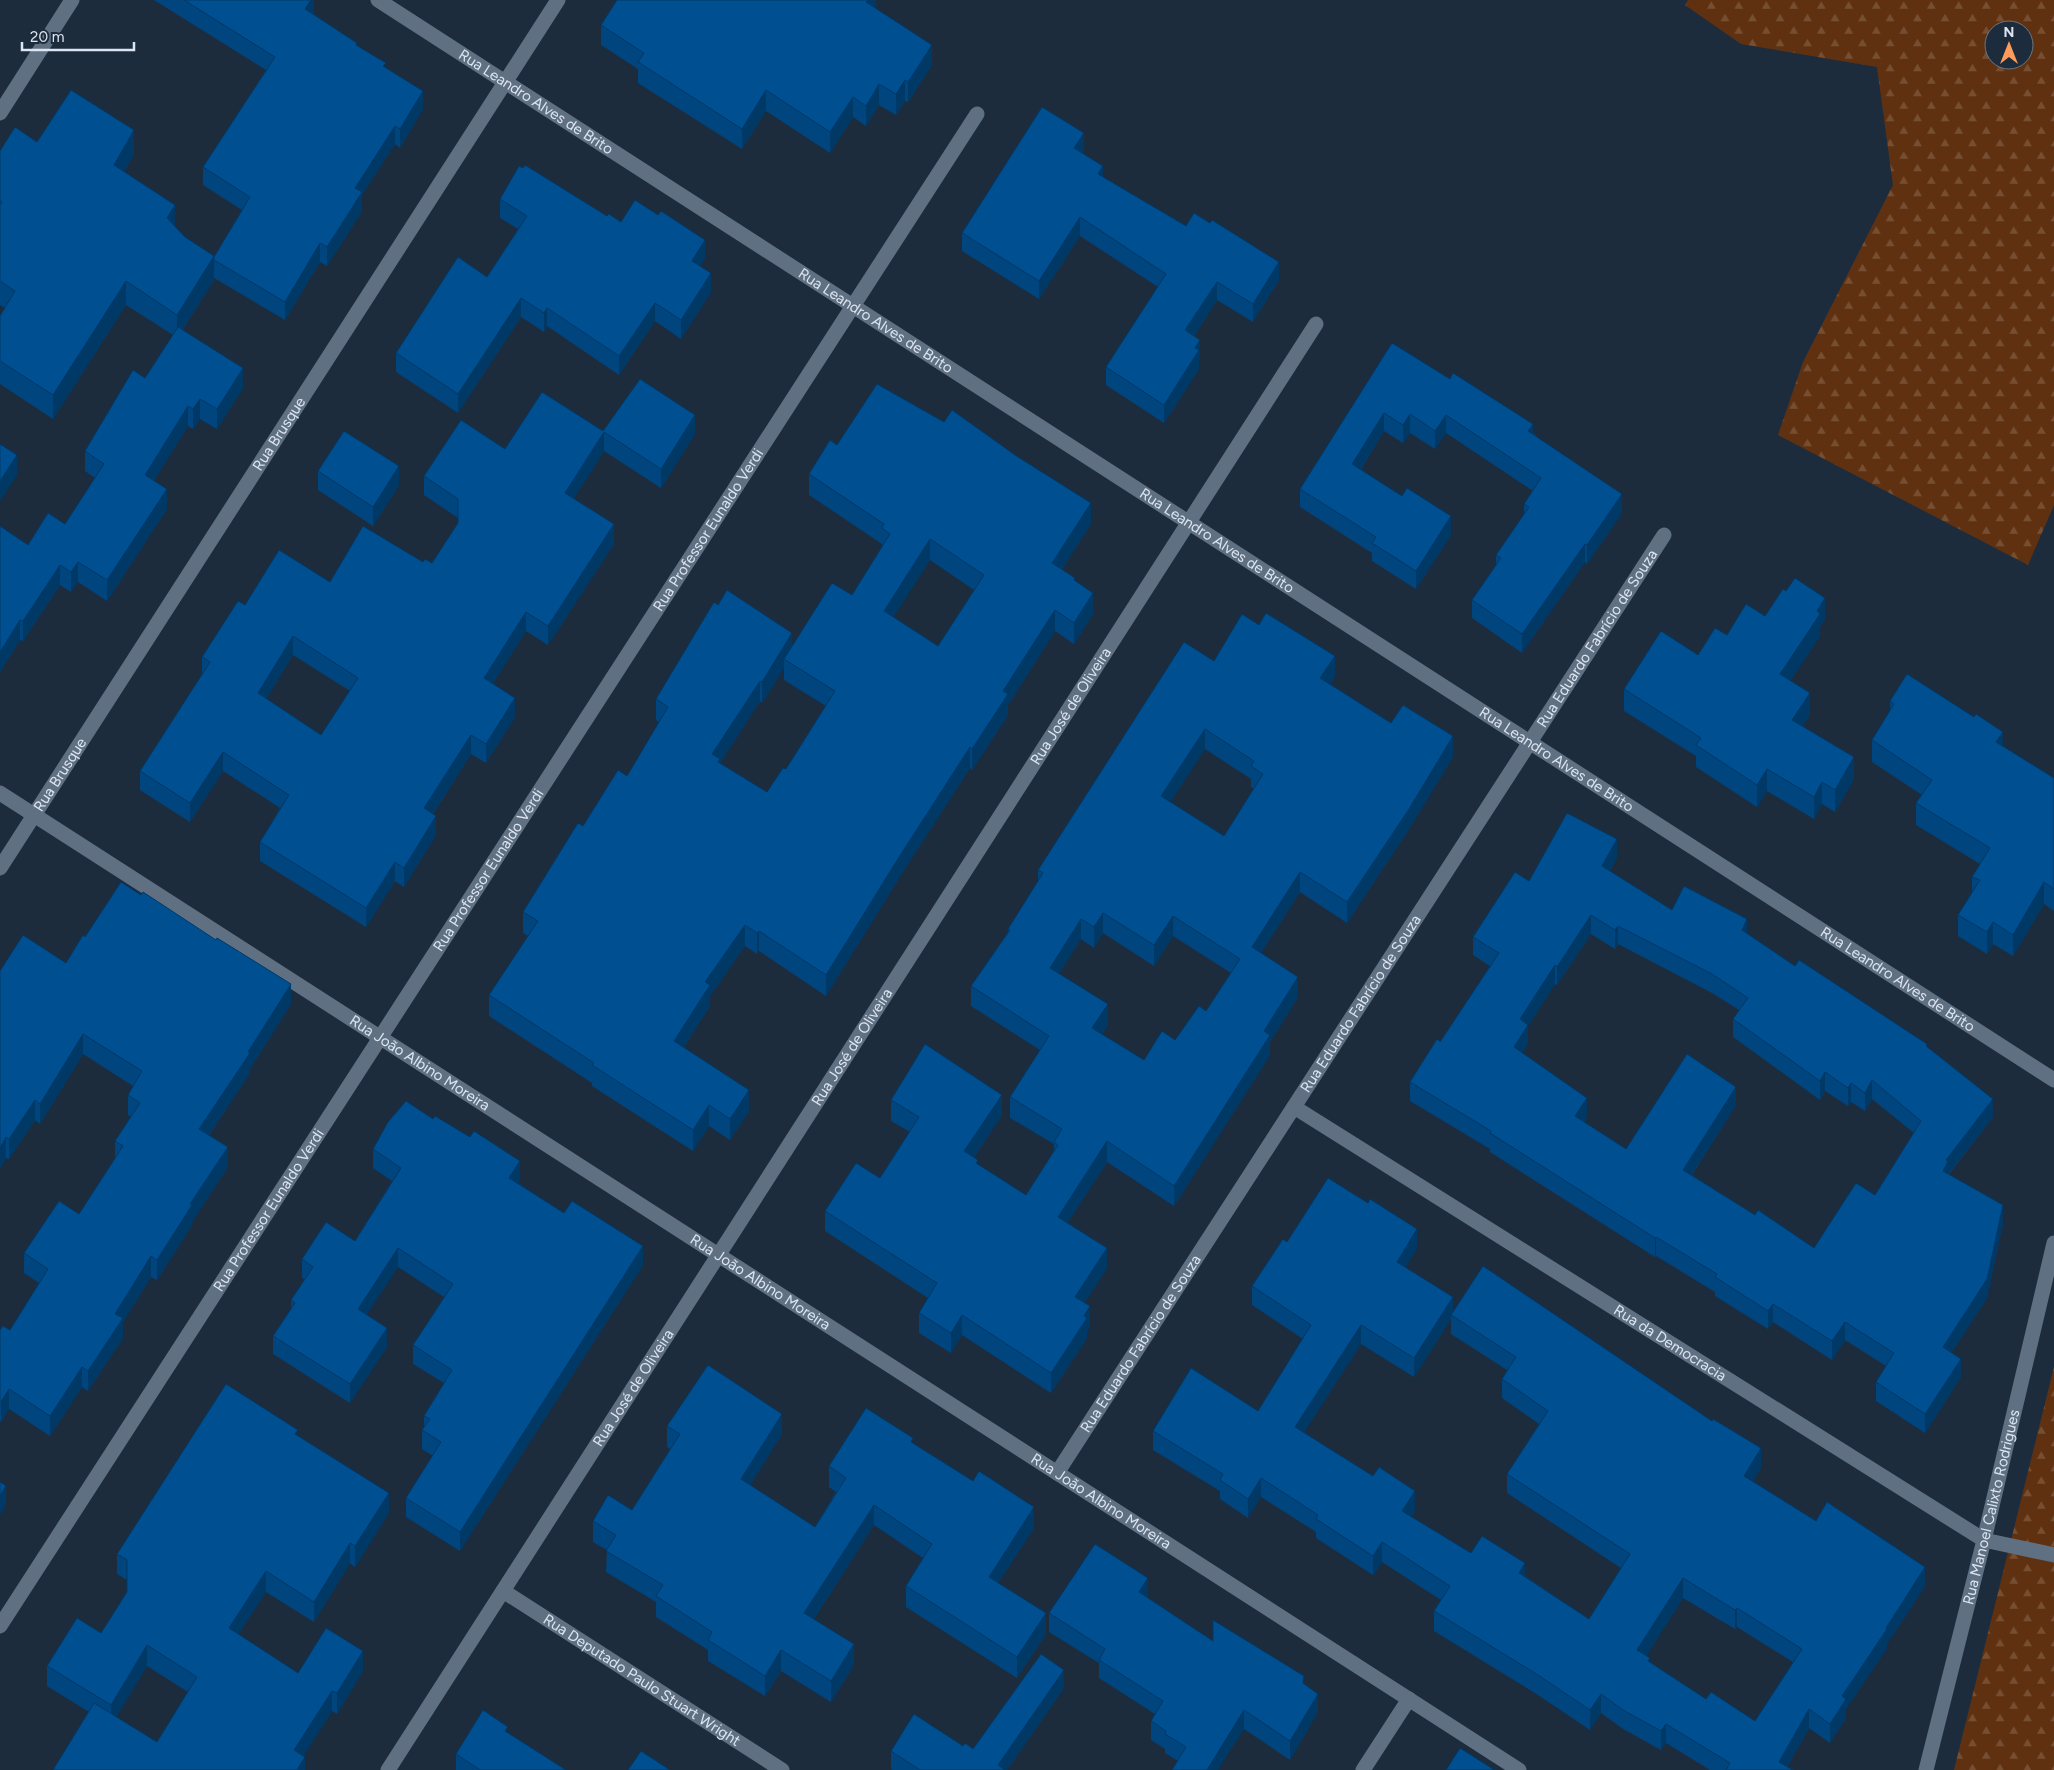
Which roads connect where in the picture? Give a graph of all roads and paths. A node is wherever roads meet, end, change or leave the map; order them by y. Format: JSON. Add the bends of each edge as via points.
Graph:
{"nodes":[{"id":1,"x":72,"y":0,"type":"edge"},
{"id":2,"x":378,"y":0,"type":"edge"},
{"id":3,"x":558,"y":0,"type":"edge"},
{"id":4,"x":505,"y":82,"type":"junction"},
{"id":5,"x":0,"y":113,"type":"edge"},
{"id":6,"x":977,"y":114,"type":"dead end"},
{"id":7,"x":853,"y":306,"type":"junction"},
{"id":8,"x":1316,"y":324,"type":"dead end"},
{"id":9,"x":1189,"y":522,"type":"junction"},
{"id":10,"x":1664,"y":535,"type":"dead end"},
{"id":11,"x":1530,"y":742,"type":"junction"},
{"id":12,"x":0,"y":793,"type":"edge"},
{"id":13,"x":34,"y":815,"type":"junction"},
{"id":14,"x":0,"y":868,"type":"edge"},
{"id":15,"x":380,"y":1037,"type":"junction"},
{"id":16,"x":2054,"y":1080,"type":"edge"},
{"id":17,"x":1294,"y":1107,"type":"junction"},
{"id":18,"x":2054,"y":1243,"type":"edge"},
{"id":19,"x":719,"y":1255,"type":"junction"},
{"id":20,"x":1057,"y":1473,"type":"junction"},
{"id":21,"x":1984,"y":1540,"type":"junction"},
{"id":22,"x":2054,"y":1555,"type":"edge"},
{"id":23,"x":503,"y":1590,"type":"junction"},
{"id":24,"x":0,"y":1626,"type":"edge"},
{"id":25,"x":1409,"y":1699,"type":"junction"},
{"id":26,"x":388,"y":1770,"type":"edge"},
{"id":27,"x":782,"y":1770,"type":"edge"},
{"id":28,"x":1363,"y":1770,"type":"edge"},
{"id":29,"x":1519,"y":1770,"type":"edge"},
{"id":30,"x":1926,"y":1770,"type":"edge"}],
"edges":[{"from":1,"to":5,"type":"street"},
{"from":2,"to":4,"type":"street","name":"Rua Leandro Alves de Brito"},
{"from":3,"to":4,"type":"street","name":"Rua Brusque"},
{"from":4,"to":7,"type":"street","name":"Rua Leandro Alves de Brito"},
{"from":4,"to":13,"type":"street","name":"Rua Brusque"},
{"from":6,"to":7,"type":"street","name":"Rua Professor Eunaldo Verdi"},
{"from":7,"to":9,"type":"street","name":"Rua Leandro Alves de Brito"},
{"from":7,"to":15,"type":"street","name":"Rua Professor Eunaldo Verdi"},
{"from":8,"to":9,"type":"street","name":"Rua José de Oliveira"},
{"from":9,"to":11,"type":"street","name":"Rua Leandro Alves de Brito"},
{"from":9,"to":19,"type":"street","name":"Rua José de Oliveira"},
{"from":10,"to":11,"type":"street","name":"Rua Eduardo Fabrício de Souza"},
{"from":11,"to":16,"type":"street","name":"Rua Leandro Alves de Brito"},
{"from":11,"to":17,"type":"street","name":"Rua Eduardo Fabrício de Souza"},
{"from":12,"to":13,"type":"street","name":"Rua João Albino Moreira"},
{"from":13,"to":14,"type":"street","name":"Rua Brusque"},
{"from":13,"to":15,"type":"street","name":"Rua João Albino Moreira"},
{"from":15,"to":19,"type":"street","name":"Rua João Albino Moreira"},
{"from":15,"to":24,"type":"street","name":"Rua Professor Eunaldo Verdi"},
{"from":17,"to":20,"type":"street","name":"Rua Eduardo Fabrício de Souza"},
{"from":17,"to":21,"type":"street","name":"Rua da Democracia"},
{"from":18,"to":21,"type":"street","name":"Rua Manoel Calixto Rodrigues"},
{"from":19,"to":20,"type":"street","name":"Rua João Albino Moreira"},
{"from":19,"to":23,"type":"street","name":"Rua José de Oliveira"},
{"from":20,"to":25,"type":"street","name":"Rua João Albino Moreira"},
{"from":21,"to":22,"type":"street","name":"Rua da Democracia"},
{"from":21,"to":30,"type":"street","name":"Rua Manoel Calixto Rodrigues"},
{"from":23,"to":26,"type":"street","name":"Rua José de Oliveira"},
{"from":23,"to":27,"type":"street","name":"Rua Deputado Paulo Stuart Wright"},
{"from":25,"to":28,"type":"street"},
{"from":25,"to":29,"type":"street","name":"Rua João Albino Moreira"}]}
